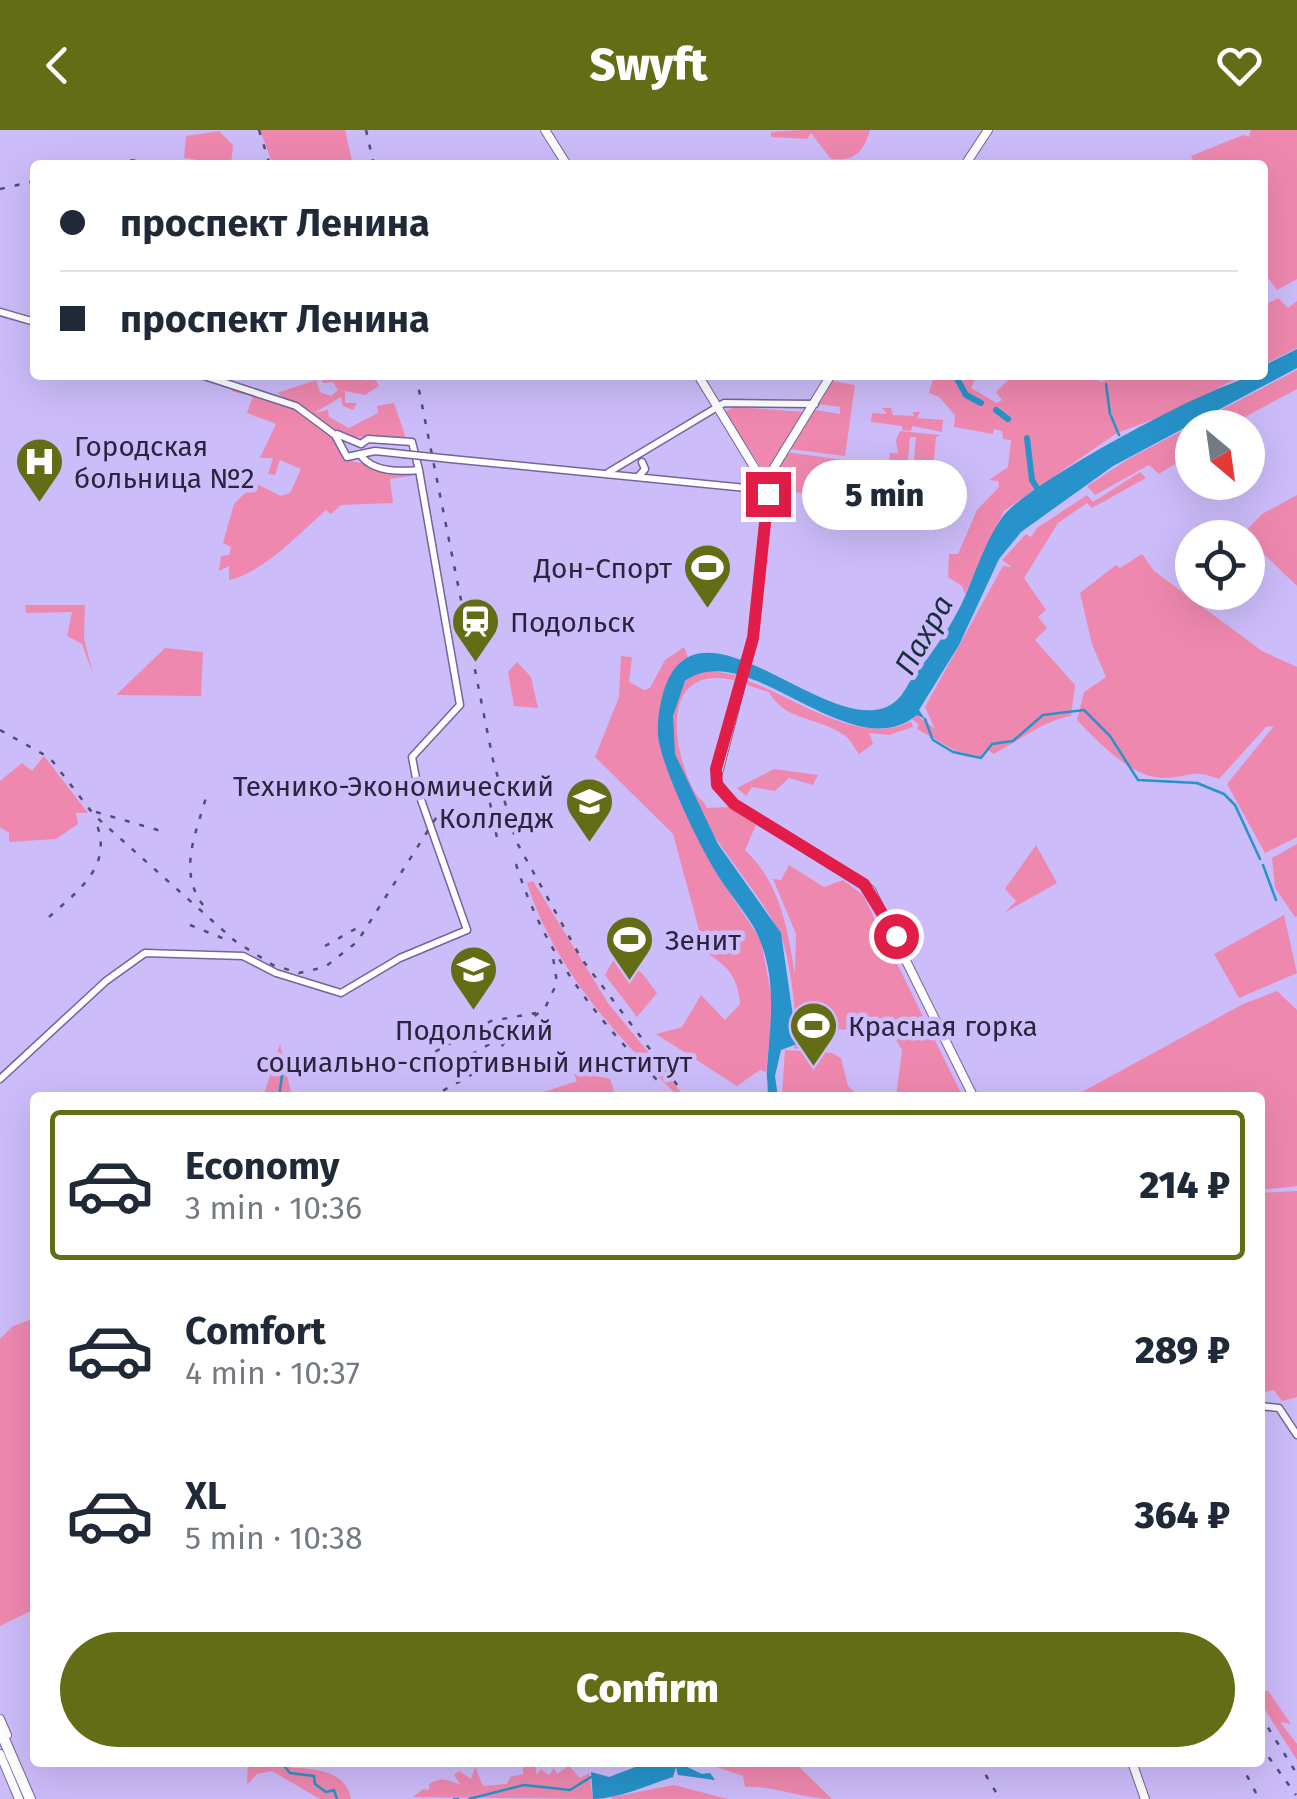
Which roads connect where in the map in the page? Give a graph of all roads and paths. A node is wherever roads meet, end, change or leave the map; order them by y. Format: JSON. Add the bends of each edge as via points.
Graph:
{"nodes":[{"id":1,"x":545,"y":130,"type":"edge"},
{"id":2,"x":989,"y":130,"type":"edge"},
{"id":3,"x":565,"y":160,"type":"edge"},
{"id":4,"x":970,"y":160,"type":"edge"},
{"id":5,"x":0,"y":313,"type":"edge"},
{"id":6,"x":30,"y":322,"type":"edge"},
{"id":7,"x":216,"y":380,"type":"edge"},
{"id":8,"x":225,"y":380,"type":"edge"},
{"id":9,"x":702,"y":380,"type":"edge"},
{"id":10,"x":829,"y":380,"type":"edge"},
{"id":11,"x":813,"y":406,"type":"junction"},
{"id":12,"x":722,"y":408,"type":"junction"},
{"id":13,"x":351,"y":438,"type":"junction"},
{"id":14,"x":360,"y":444,"type":"junction"},
{"id":15,"x":342,"y":449,"type":"junction"},
{"id":16,"x":375,"y":451,"type":"junction"},
{"id":17,"x":360,"y":454,"type":"junction"},
{"id":18,"x":636,"y":462,"type":"junction"},
{"id":19,"x":756,"y":468,"type":"junction"},
{"id":20,"x":772,"y":468,"type":"junction"},
{"id":21,"x":419,"y":470,"type":"junction"},
{"id":22,"x":592,"y":474,"type":"junction"},
{"id":23,"x":634,"y":476,"type":"junction"},
{"id":24,"x":765,"y":485,"type":"junction"},
{"id":25,"x":0,"y":1080,"type":"edge"},
{"id":26,"x":970,"y":1092,"type":"edge"},
{"id":27,"x":1265,"y":1407,"type":"edge"},
{"id":28,"x":1297,"y":1436,"type":"edge"},
{"id":29,"x":0,"y":1719,"type":"edge"},
{"id":30,"x":0,"y":1730,"type":"edge"},
{"id":31,"x":0,"y":1743,"type":"edge"},
{"id":32,"x":0,"y":1754,"type":"edge"},
{"id":33,"x":1135,"y":1767,"type":"edge"},
{"id":34,"x":27,"y":1799,"type":"edge"},
{"id":35,"x":1146,"y":1799,"type":"edge"}],
"edges":[{"from":1,"to":3,"type":"main road"},
{"from":2,"to":4,"type":"main road"},
{"from":5,"to":6,"type":"main road"},
{"from":7,"to":15,"type":"main road","via":[[296,406],[335,435]]},
{"from":8,"to":13,"type":"main road","via":[[297,404]]},
{"from":9,"to":12,"type":"main road"},
{"from":10,"to":11,"type":"main road"},
{"from":11,"to":12,"type":"main road","via":[[731,402]]},
{"from":11,"to":20,"type":"main road"},
{"from":11,"to":24,"type":"main road"},
{"from":12,"to":18,"type":"main road"},
{"from":12,"to":19,"type":"main road"},
{"from":13,"to":14,"type":"main road"},
{"from":13,"to":15,"type":"main road"},
{"from":14,"to":16,"type":"main road"},
{"from":14,"to":17,"type":"main road"},
{"from":14,"to":21,"type":"main road","via":[[412,442]]},
{"from":15,"to":17,"type":"main road","via":[[350,458]]},
{"from":16,"to":17,"type":"main road"},
{"from":16,"to":22,"type":"main road","bridge":true},
{"from":17,"to":21,"type":"main road","via":[[385,469]]},
{"from":18,"to":22,"type":"main road"},
{"from":18,"to":23,"type":"main road"},
{"from":18,"to":23,"type":"main road","via":[[645,469]]},
{"from":19,"to":20,"type":"main road"},
{"from":19,"to":24,"type":"main road"},
{"from":20,"to":24,"type":"main road"},
{"from":21,"to":25,"type":"main road","via":[[460,706],[413,752],[419,794],[468,930],[341,992],[276,973],[248,957],[145,953]]},
{"from":22,"to":23,"type":"main road"},
{"from":23,"to":24,"type":"main road"},
{"from":24,"to":26,"type":"main road","via":[[752,638],[714,770],[716,790],[869,892]]},
{"from":27,"to":28,"type":"main road","via":[[1282,1410]]},
{"from":29,"to":34,"type":"main road"},
{"from":30,"to":34,"type":"highway"},
{"from":31,"to":34,"type":"highway"},
{"from":32,"to":34,"type":"main road"},
{"from":33,"to":35,"type":"main road"}]}
